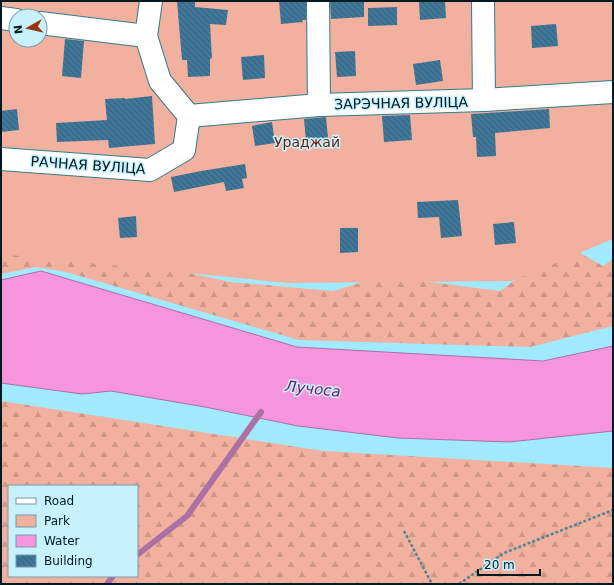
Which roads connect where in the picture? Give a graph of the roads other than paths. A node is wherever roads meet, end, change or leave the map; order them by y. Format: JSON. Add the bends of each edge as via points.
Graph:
{"nodes":[{"id":1,"x":151,"y":1,"type":"edge"},
{"id":2,"x":318,"y":1,"type":"edge"},
{"id":3,"x":484,"y":1,"type":"edge"},
{"id":4,"x":48,"y":24,"type":"edge"},
{"id":5,"x":146,"y":36,"type":"junction"},
{"id":6,"x":613,"y":92,"type":"edge"},
{"id":7,"x":484,"y":100,"type":"junction"},
{"id":8,"x":319,"y":105,"type":"junction"},
{"id":9,"x":189,"y":116,"type":"junction"},
{"id":10,"x":1,"y":159,"type":"edge"}],
"edges":[{"from":1,"to":5,"type":"lane"},
{"from":2,"to":8,"type":"lane"},
{"from":3,"to":7,"type":"lane"},
{"from":4,"to":5,"type":"lane"},
{"from":5,"to":9,"type":"lane","via":[[160,81]]},
{"from":6,"to":7,"type":"lane","name":"ЗАРЭЧНАЯ ВУЛІЦА"},
{"from":7,"to":8,"type":"lane","name":"ЗАРЭЧНАЯ ВУЛІЦА"},
{"from":8,"to":9,"type":"lane","name":"ЗАРЭЧНАЯ ВУЛІЦА"},
{"from":9,"to":10,"type":"lane","name":"РАЧНАЯ ВУЛІЦА","via":[[184,150],[150,170]]}]}
